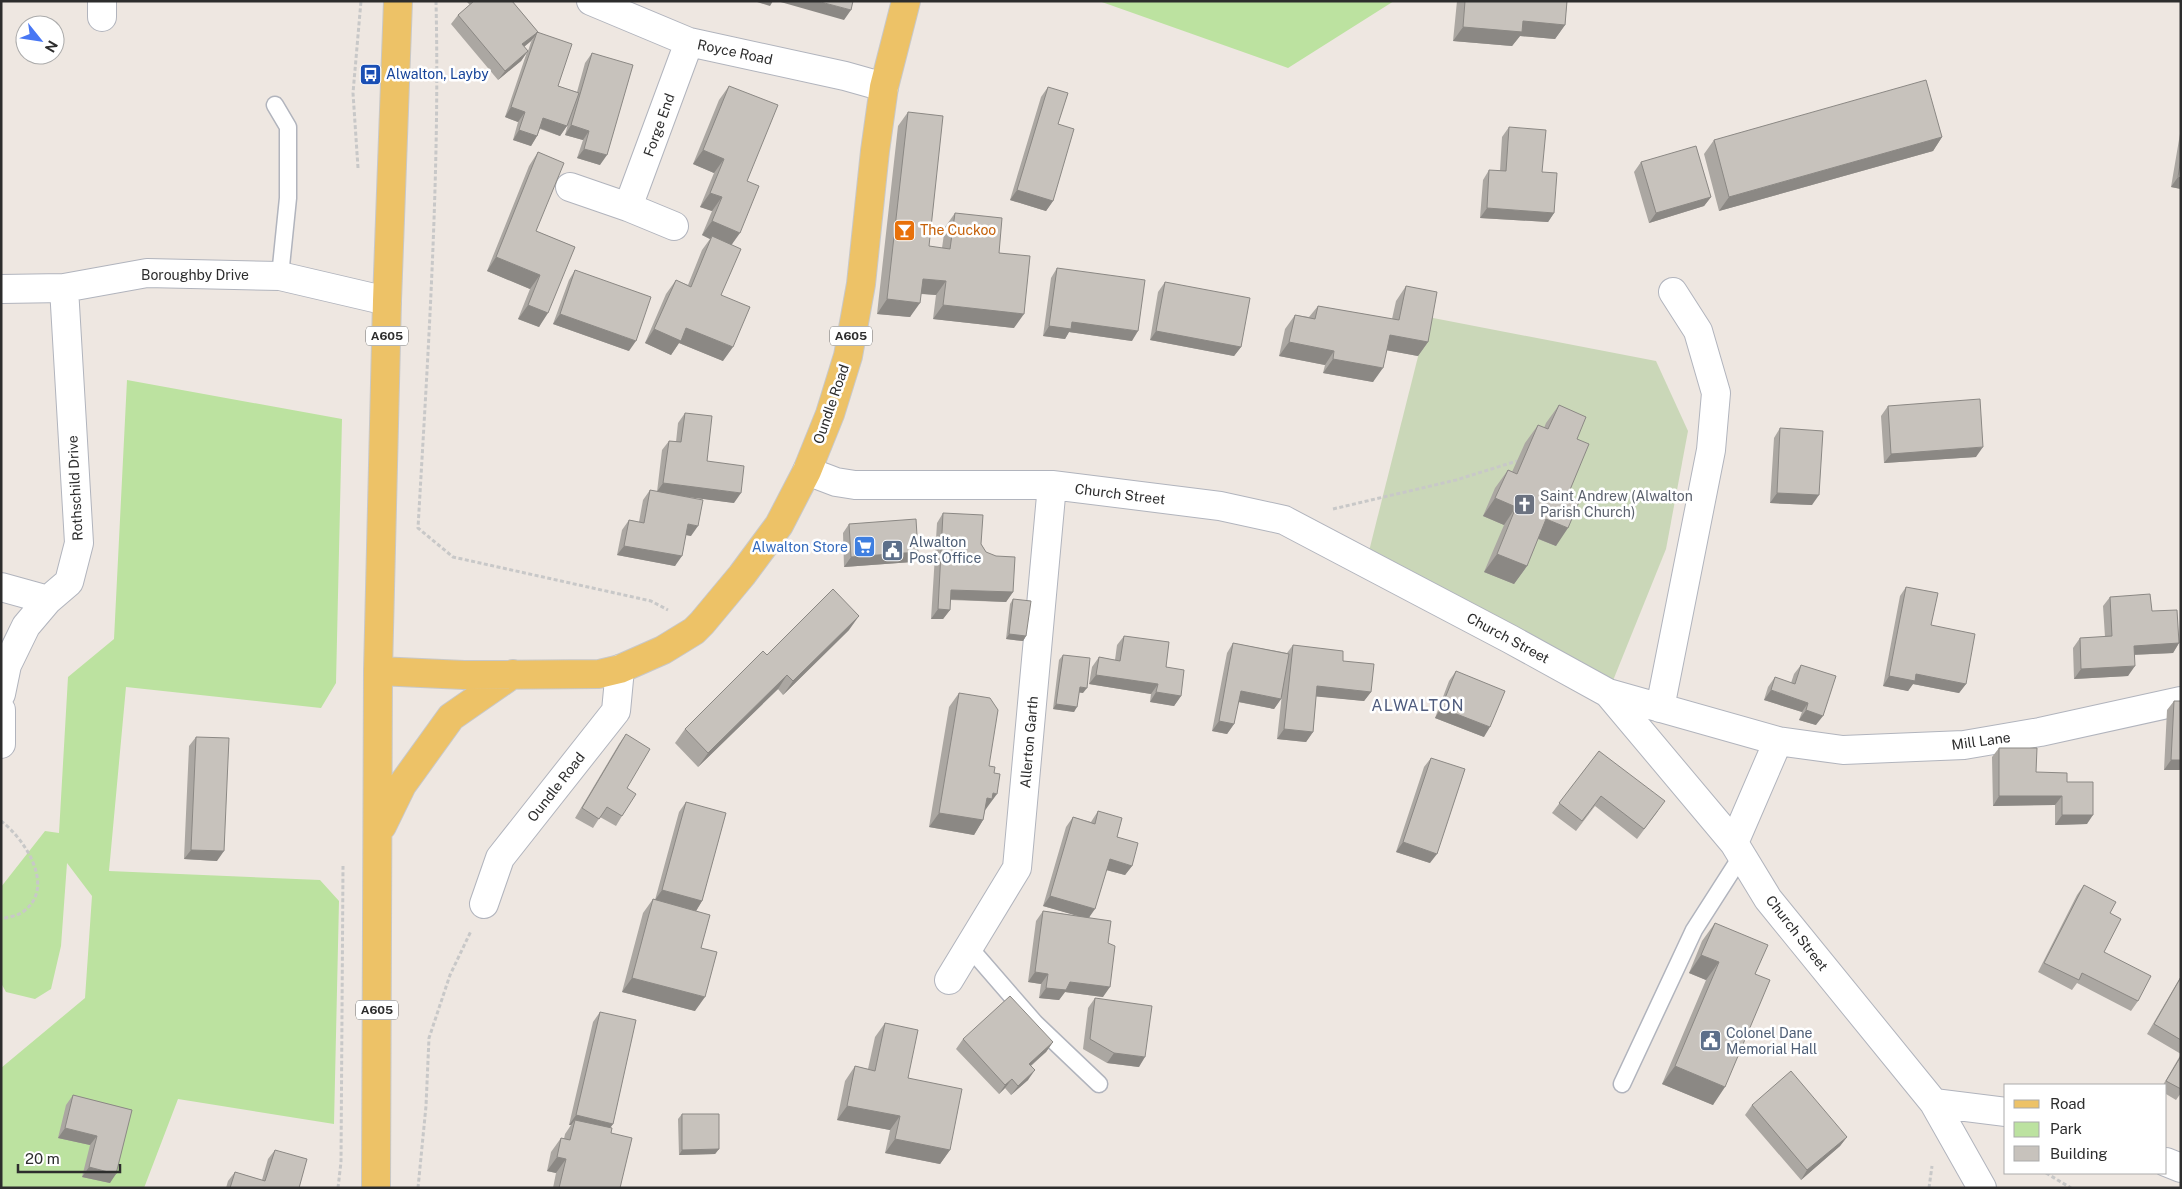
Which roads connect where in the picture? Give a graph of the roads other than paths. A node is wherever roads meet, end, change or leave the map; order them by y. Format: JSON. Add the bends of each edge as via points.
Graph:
{"nodes":[{"id":1,"x":398,"y":1,"type":"edge"},
{"id":2,"x":591,"y":1,"type":"edge"},
{"id":3,"x":906,"y":1,"type":"edge"},
{"id":4,"x":689,"y":42,"type":"junction"},
{"id":5,"x":884,"y":87,"type":"junction"},
{"id":6,"x":275,"y":105,"type":"dead end"},
{"id":7,"x":570,"y":187,"type":"dead end"},
{"id":8,"x":628,"y":208,"type":"junction"},
{"id":9,"x":674,"y":226,"type":"dead end"},
{"id":10,"x":280,"y":276,"type":"junction"},
{"id":11,"x":64,"y":288,"type":"junction"},
{"id":12,"x":1,"y":289,"type":"edge"},
{"id":13,"x":1673,"y":292,"type":"dead end"},
{"id":14,"x":388,"y":301,"type":"junction"},
{"id":15,"x":807,"y":470,"type":"junction"},
{"id":16,"x":1052,"y":486,"type":"junction"},
{"id":17,"x":1,"y":587,"type":"edge"},
{"id":18,"x":48,"y":600,"type":"junction"},
{"id":19,"x":620,"y":669,"type":"junction"},
{"id":20,"x":378,"y":671,"type":"junction"},
{"id":21,"x":513,"y":674,"type":"junction"},
{"id":22,"x":1,"y":694,"type":"edge"},
{"id":23,"x":1608,"y":694,"type":"junction"},
{"id":24,"x":2181,"y":701,"type":"edge"},
{"id":25,"x":1660,"y":708,"type":"junction"},
{"id":26,"x":1,"y":710,"type":"edge"},
{"id":27,"x":1778,"y":741,"type":"junction"},
{"id":28,"x":1,"y":744,"type":"edge"},
{"id":29,"x":379,"y":832,"type":"junction"},
{"id":30,"x":1738,"y":849,"type":"junction"},
{"id":31,"x":484,"y":904,"type":"road end"},
{"id":32,"x":970,"y":947,"type":"junction"},
{"id":33,"x":949,"y":980,"type":"dead end"},
{"id":34,"x":1099,"y":1084,"type":"dead end"},
{"id":35,"x":1622,"y":1084,"type":"dead end"},
{"id":36,"x":1934,"y":1103,"type":"junction"},
{"id":37,"x":2004,"y":1112,"type":"edge"},
{"id":38,"x":2167,"y":1162,"type":"edge"},
{"id":39,"x":2181,"y":1168,"type":"edge"},
{"id":40,"x":376,"y":1188,"type":"edge"},
{"id":41,"x":1982,"y":1188,"type":"edge"}],
"edges":[{"from":1,"to":14,"type":"main road","number":"A605"},
{"from":2,"to":4,"type":"street","name":"Royce Road"},
{"from":3,"to":5,"type":"main road","name":"Oundle Road","number":"A605"},
{"from":4,"to":5,"type":"street","name":"Royce Road"},
{"from":4,"to":8,"type":"street","name":"Forge End"},
{"from":5,"to":15,"type":"main road","name":"Oundle Road","number":"A605","via":[[861,284],[848,356],[830,414]]},
{"from":6,"to":10,"type":"lane","via":[[288,127],[288,198]]},
{"from":7,"to":8,"type":"street"},
{"from":8,"to":9,"type":"street"},
{"from":10,"to":11,"type":"street","name":"Boroughby Drive","via":[[147,273]]},
{"from":10,"to":14,"type":"street","name":"Boroughby Drive"},
{"from":11,"to":12,"type":"street","name":"Boroughby Drive"},
{"from":11,"to":18,"type":"street","name":"Rothschild Drive","via":[[79,542],[69,582]]},
{"from":13,"to":25,"type":"street","via":[[1698,331],[1716,393],[1711,450]]},
{"from":14,"to":20,"type":"main road","number":"A605"},
{"from":15,"to":16,"type":"street","name":"Church Street","via":[[836,482],[855,485]]},
{"from":15,"to":19,"type":"main road","name":"Oundle Road","number":"A605","via":[[779,525],[702,623],[663,650]]},
{"from":16,"to":23,"type":"street","name":"Church Street","via":[[1220,506],[1284,520],[1510,638]]},
{"from":16,"to":32,"type":"street","name":"Allerton Garth","via":[[1018,868]]},
{"from":17,"to":18,"type":"street"},
{"from":18,"to":22,"type":"street","name":"Rothschild Drive","via":[[26,626],[7,665]]},
{"from":19,"to":21,"type":"main road","name":"Oundle Road","number":"A605","via":[[599,674]]},
{"from":19,"to":31,"type":"street","name":"Oundle Road","via":[[616,711],[500,858]]},
{"from":20,"to":21,"type":"main road","name":"Oundle Road","number":"A605"},
{"from":20,"to":29,"type":"main road","number":"A605"},
{"from":21,"to":29,"type":"main road","number":"A605","via":[[451,717],[402,785]]},
{"from":23,"to":25,"type":"street","name":"Mill Lane"},
{"from":23,"to":30,"type":"street","name":"Church Street"},
{"from":24,"to":27,"type":"street","name":"Mill Lane","via":[[1964,745],[1843,750]]},
{"from":25,"to":27,"type":"street","name":"Mill Lane"},
{"from":26,"to":28,"type":"street"},
{"from":27,"to":30,"type":"street"},
{"from":29,"to":40,"type":"main road","number":"A605"},
{"from":30,"to":35,"type":"lane","via":[[1694,930]]},
{"from":30,"to":36,"type":"street","name":"Church Street","via":[[1768,899]]},
{"from":32,"to":33,"type":"street","name":"Allerton Garth"},
{"from":32,"to":34,"type":"lane","via":[[1035,1024]]},
{"from":36,"to":37,"type":"street"},
{"from":36,"to":41,"type":"street","name":"Church Street"},
{"from":38,"to":39,"type":"street"}]}
